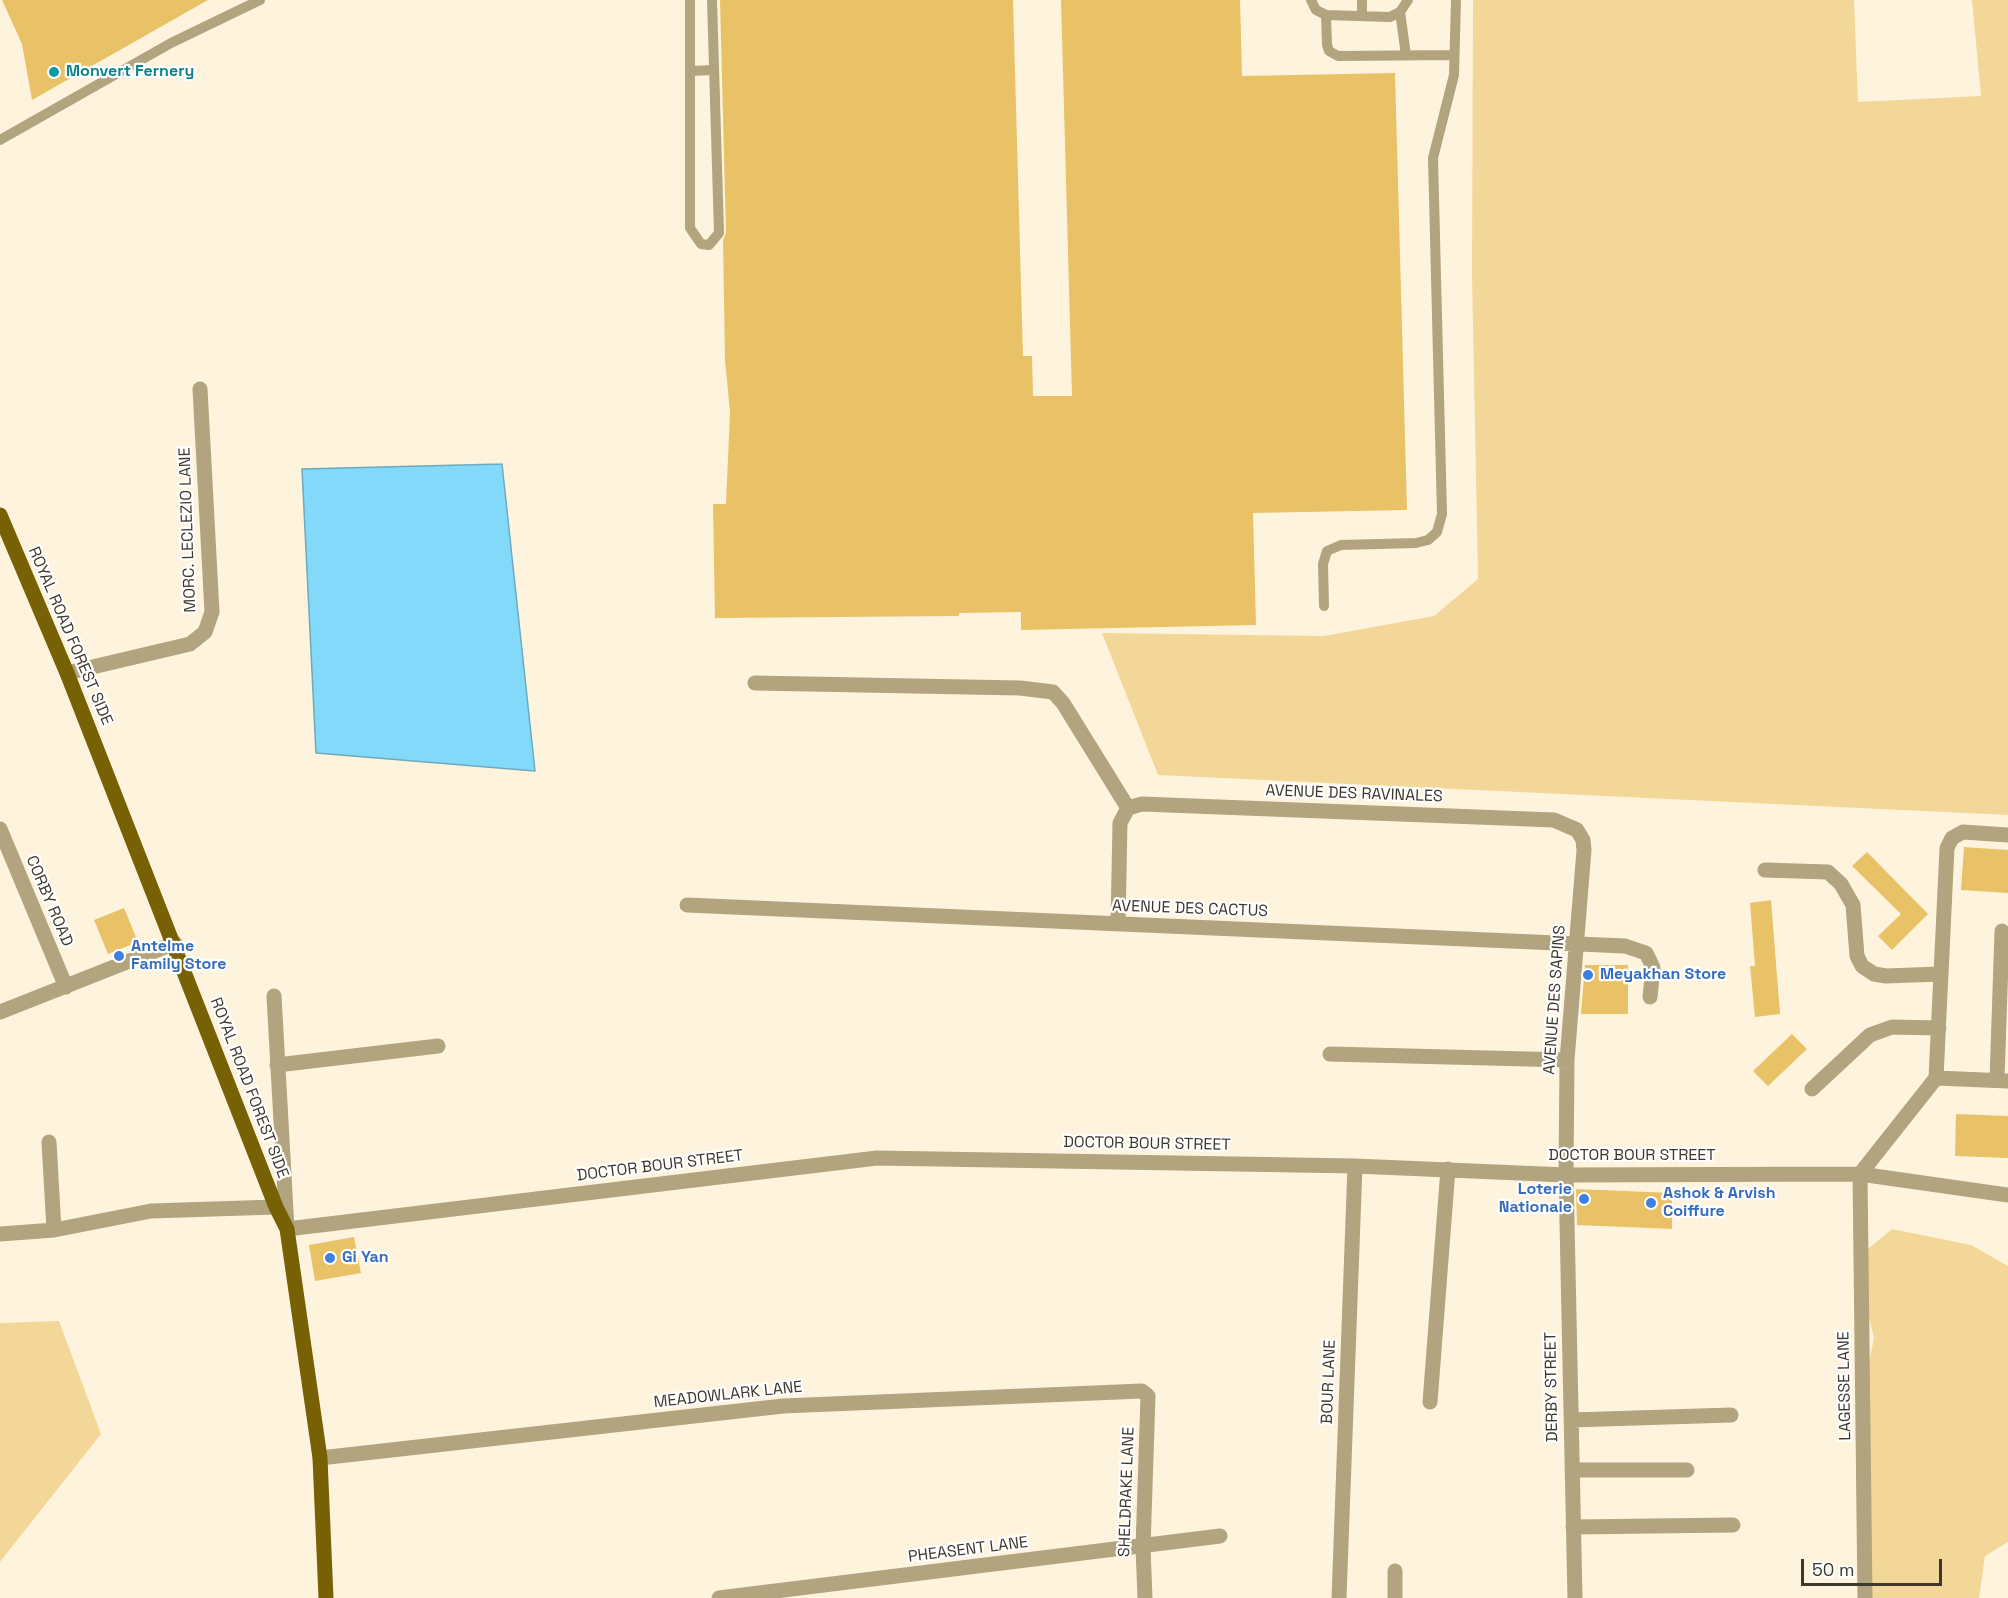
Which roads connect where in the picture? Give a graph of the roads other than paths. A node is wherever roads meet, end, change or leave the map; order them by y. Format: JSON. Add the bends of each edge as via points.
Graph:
{"nodes":[{"id":1,"x":260,"y":0,"type":"edge"},
{"id":2,"x":690,"y":0,"type":"edge"},
{"id":3,"x":712,"y":0,"type":"edge"},
{"id":4,"x":1311,"y":0,"type":"edge"},
{"id":5,"x":1362,"y":0,"type":"edge"},
{"id":6,"x":1408,"y":0,"type":"edge"},
{"id":7,"x":1456,"y":0,"type":"edge"},
{"id":8,"x":1401,"y":12,"type":"junction"},
{"id":9,"x":1326,"y":15,"type":"junction"},
{"id":10,"x":1362,"y":16,"type":"junction"},
{"id":11,"x":1406,"y":55,"type":"junction"},
{"id":12,"x":1454,"y":55,"type":"junction"},
{"id":13,"x":713,"y":70,"type":"junction"},
{"id":14,"x":691,"y":71,"type":"junction"},
{"id":15,"x":0,"y":140,"type":"edge"},
{"id":16,"x":200,"y":389,"type":"dead end"},
{"id":17,"x":0,"y":515,"type":"edge"},
{"id":18,"x":1324,"y":606,"type":"dead end"},
{"id":19,"x":67,"y":673,"type":"junction"},
{"id":20,"x":755,"y":683,"type":"dead end"},
{"id":21,"x":1128,"y":808,"type":"junction"},
{"id":22,"x":0,"y":829,"type":"edge"},
{"id":23,"x":1577,"y":830,"type":"joint"},
{"id":24,"x":2008,"y":835,"type":"edge"},
{"id":25,"x":1765,"y":870,"type":"dead end"},
{"id":26,"x":687,"y":905,"type":"dead end"},
{"id":27,"x":1118,"y":924,"type":"junction"},
{"id":28,"x":2002,"y":931,"type":"dead end"},
{"id":29,"x":175,"y":943,"type":"junction"},
{"id":30,"x":1577,"y":944,"type":"junction"},
{"id":31,"x":1940,"y":974,"type":"junction"},
{"id":32,"x":66,"y":987,"type":"junction"},
{"id":33,"x":274,"y":996,"type":"dead end"},
{"id":34,"x":1650,"y":997,"type":"dead end"},
{"id":35,"x":0,"y":1012,"type":"edge"},
{"id":36,"x":1939,"y":1028,"type":"junction"},
{"id":37,"x":438,"y":1046,"type":"dead end"},
{"id":38,"x":1330,"y":1054,"type":"dead end"},
{"id":39,"x":1567,"y":1060,"type":"junction"},
{"id":40,"x":277,"y":1065,"type":"junction"},
{"id":41,"x":1936,"y":1078,"type":"junction"},
{"id":42,"x":2003,"y":1081,"type":"edge"},
{"id":43,"x":1812,"y":1089,"type":"dead end"},
{"id":44,"x":49,"y":1142,"type":"dead end"},
{"id":45,"x":1355,"y":1166,"type":"junction"},
{"id":46,"x":1448,"y":1169,"type":"junction"},
{"id":47,"x":1860,"y":1174,"type":"junction"},
{"id":48,"x":1566,"y":1175,"type":"junction"},
{"id":49,"x":2008,"y":1195,"type":"edge"},
{"id":50,"x":276,"y":1206,"type":"junction"},
{"id":51,"x":287,"y":1229,"type":"junction"},
{"id":52,"x":54,"y":1230,"type":"junction"},
{"id":53,"x":0,"y":1234,"type":"edge"},
{"id":54,"x":1142,"y":1391,"type":"joint"},
{"id":55,"x":1430,"y":1402,"type":"dead end"},
{"id":56,"x":1731,"y":1415,"type":"dead end"},
{"id":57,"x":1571,"y":1420,"type":"junction"},
{"id":58,"x":320,"y":1458,"type":"junction"},
{"id":59,"x":1572,"y":1470,"type":"junction"},
{"id":60,"x":1687,"y":1470,"type":"dead end"},
{"id":61,"x":1733,"y":1525,"type":"dead end"},
{"id":62,"x":1573,"y":1527,"type":"junction"},
{"id":63,"x":1220,"y":1536,"type":"dead end"},
{"id":64,"x":1143,"y":1548,"type":"junction"},
{"id":65,"x":1395,"y":1571,"type":"dead end"},
{"id":66,"x":769,"y":1595,"type":"edge"},
{"id":67,"x":326,"y":1598,"type":"edge"},
{"id":68,"x":719,"y":1598,"type":"edge"},
{"id":69,"x":1144,"y":1598,"type":"edge"},
{"id":70,"x":1339,"y":1598,"type":"edge"},
{"id":71,"x":1395,"y":1598,"type":"edge"},
{"id":72,"x":1575,"y":1598,"type":"edge"},
{"id":73,"x":1865,"y":1598,"type":"edge"}],
"edges":[{"from":1,"to":15,"type":"lane","via":[[171,43]]},
{"from":2,"to":14,"type":"lane"},
{"from":3,"to":13,"type":"lane"},
{"from":4,"to":9,"type":"lane","via":[[1316,10]]},
{"from":5,"to":10,"type":"lane"},
{"from":6,"to":8,"type":"lane"},
{"from":7,"to":12,"type":"lane"},
{"from":8,"to":10,"type":"lane","via":[[1390,17]]},
{"from":8,"to":11,"type":"lane"},
{"from":9,"to":10,"type":"lane"},
{"from":9,"to":11,"type":"lane","via":[[1327,45],[1338,56]]},
{"from":11,"to":12,"type":"lane"},
{"from":12,"to":18,"type":"lane","via":[[1454,75],[1433,158],[1442,514],[1437,532],[1428,540],[1341,545],[1328,551],[1323,564]]},
{"from":13,"to":14,"type":"lane"},
{"from":13,"to":14,"type":"lane","via":[[719,232],[709,244],[702,244],[690,228]]},
{"from":16,"to":19,"type":"street","name":"MORC. LECLEZIO LANE","via":[[212,612],[205,632],[190,644]]},
{"from":17,"to":19,"type":"main road","name":"ROYAL ROAD FOREST SIDE"},
{"from":19,"to":29,"type":"main road","name":"ROYAL ROAD FOREST SIDE"},
{"from":20,"to":21,"type":"street","via":[[1020,688],[1053,692]]},
{"from":21,"to":23,"type":"street","name":"AVENUE DES RAVINALES","via":[[1142,804],[1554,820]]},
{"from":21,"to":27,"type":"street","via":[[1120,823]]},
{"from":22,"to":32,"type":"street","name":"CORBY ROAD"},
{"from":23,"to":30,"type":"street","name":"AVENUE DES SAPINS","via":[[1584,850]]},
{"from":24,"to":31,"type":"street","via":[[1963,832],[1952,838],[1947,848]]},
{"from":25,"to":31,"type":"street","via":[[1828,872],[1841,884],[1852,905],[1857,956],[1862,966],[1874,974]]},
{"from":26,"to":27,"type":"street","name":"AVENUE DES CACTUS"},
{"from":27,"to":30,"type":"street","name":"AVENUE DES CACTUS"},
{"from":28,"to":42,"type":"street"},
{"from":29,"to":32,"type":"street"},
{"from":29,"to":50,"type":"main road","name":"ROYAL ROAD FOREST SIDE"},
{"from":30,"to":34,"type":"street","name":"AVENUE DES CACTUS","via":[[1624,946],[1646,953],[1653,968]]},
{"from":30,"to":39,"type":"street","name":"AVENUE DES SAPINS"},
{"from":31,"to":36,"type":"street"},
{"from":32,"to":35,"type":"street"},
{"from":33,"to":40,"type":"street"},
{"from":36,"to":41,"type":"street"},
{"from":36,"to":43,"type":"street","via":[[1892,1027],[1870,1035]]},
{"from":37,"to":40,"type":"street"},
{"from":38,"to":39,"type":"street"},
{"from":39,"to":48,"type":"street","name":"AVENUE DES SAPINS"},
{"from":40,"to":51,"type":"street"},
{"from":41,"to":42,"type":"street"},
{"from":41,"to":47,"type":"street"},
{"from":44,"to":52,"type":"street"},
{"from":45,"to":46,"type":"street","name":"DOCTOR BOUR STREET"},
{"from":45,"to":51,"type":"street","name":"DOCTOR BOUR STREET","via":[[877,1158]]},
{"from":45,"to":70,"type":"street","name":"BOUR LANE"},
{"from":46,"to":48,"type":"street","name":"DOCTOR BOUR STREET"},
{"from":46,"to":55,"type":"street"},
{"from":47,"to":48,"type":"street","name":"DOCTOR BOUR STREET"},
{"from":47,"to":49,"type":"street","name":"DOCTOR BOUR STREET"},
{"from":47,"to":73,"type":"street","name":"LAGESSE LANE"},
{"from":48,"to":57,"type":"street","name":"DERBY STREET"},
{"from":50,"to":51,"type":"main road","name":"ROYAL ROAD FOREST SIDE"},
{"from":50,"to":52,"type":"street","via":[[151,1211]]},
{"from":51,"to":58,"type":"main road","name":"ROYAL ROAD FOREST SIDE"},
{"from":52,"to":53,"type":"street"},
{"from":54,"to":58,"type":"street","name":"MEADOWLARK LANE","via":[[783,1406]]},
{"from":54,"to":64,"type":"street","name":"SHELDRAKE LANE","via":[[1148,1396]]},
{"from":56,"to":57,"type":"street"},
{"from":57,"to":59,"type":"street","name":"DERBY STREET"},
{"from":58,"to":67,"type":"main road","name":"ROYAL ROAD FOREST SIDE"},
{"from":59,"to":60,"type":"street"},
{"from":59,"to":62,"type":"street","name":"DERBY STREET"},
{"from":61,"to":62,"type":"street"},
{"from":62,"to":72,"type":"street","name":"DERBY STREET"},
{"from":63,"to":64,"type":"street","name":"PHEASENT LANE"},
{"from":64,"to":66,"type":"street","name":"PHEASENT LANE"},
{"from":64,"to":69,"type":"street","name":"SHELDRAKE LANE"},
{"from":65,"to":71,"type":"street"},
{"from":66,"to":68,"type":"street","name":"PHEASENT LANE"}]}
